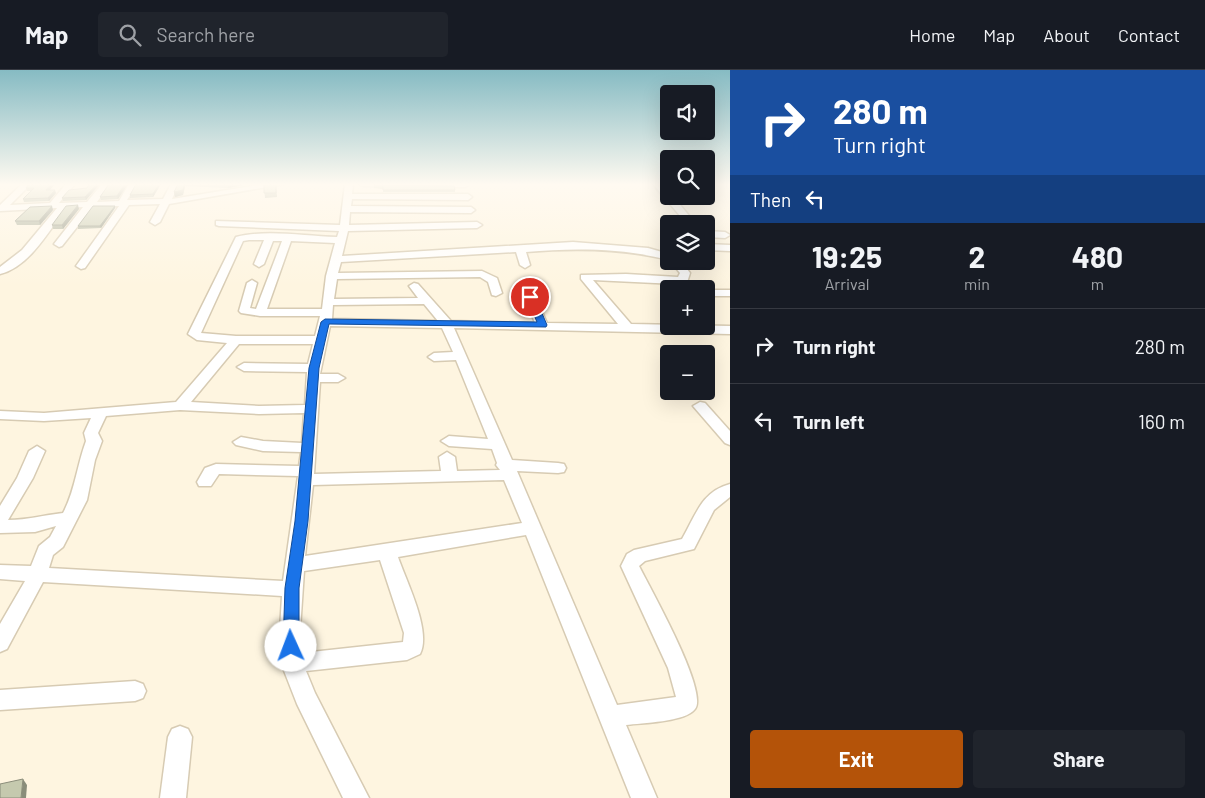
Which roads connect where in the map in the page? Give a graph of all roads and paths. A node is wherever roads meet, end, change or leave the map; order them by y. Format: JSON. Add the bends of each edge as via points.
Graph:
{"nodes":[{"id":1,"x":54,"y":218,"type":"edge"},
{"id":2,"x":81,"y":218,"type":"edge"},
{"id":3,"x":114,"y":218,"type":"edge"},
{"id":4,"x":157,"y":218,"type":"edge"},
{"id":5,"x":345,"y":218,"type":"edge"},
{"id":6,"x":473,"y":218,"type":"edge"},
{"id":7,"x":155,"y":222,"type":"dead end"},
{"id":8,"x":219,"y":223,"type":"dead end"},
{"id":9,"x":715,"y":224,"type":"edge"},
{"id":10,"x":720,"y":224,"type":"dead end"},
{"id":11,"x":342,"y":234,"type":"junction"},
{"id":12,"x":715,"y":234,"type":"edge"},
{"id":13,"x":725,"y":235,"type":"dead end"},
{"id":14,"x":270,"y":237,"type":"junction"},
{"id":15,"x":288,"y":237,"type":"junction"},
{"id":16,"x":479,"y":239,"type":"junction"},
{"id":17,"x":59,"y":244,"type":"dead end"},
{"id":18,"x":715,"y":246,"type":"edge"},
{"id":19,"x":730,"y":248,"type":"edge"},
{"id":20,"x":660,"y":249,"type":"edge"},
{"id":21,"x":520,"y":250,"type":"junction"},
{"id":22,"x":643,"y":250,"type":"junction"},
{"id":23,"x":459,"y":254,"type":"junction"},
{"id":24,"x":660,"y":255,"type":"edge"},
{"id":25,"x":336,"y":258,"type":"junction"},
{"id":26,"x":258,"y":264,"type":"dead end"},
{"id":27,"x":525,"y":265,"type":"dead end"},
{"id":28,"x":81,"y":266,"type":"dead end"},
{"id":29,"x":0,"y":271,"type":"edge"},
{"id":30,"x":469,"y":273,"type":"junction"},
{"id":31,"x":332,"y":276,"type":"junction"},
{"id":32,"x":660,"y":282,"type":"edge"},
{"id":33,"x":252,"y":283,"type":"dead end"},
{"id":34,"x":524,"y":283,"type":"dead end"},
{"id":35,"x":414,"y":286,"type":"dead end"},
{"id":36,"x":496,"y":293,"type":"dead end"},
{"id":37,"x":715,"y":293,"type":"edge"},
{"id":38,"x":730,"y":293,"type":"edge"},
{"id":39,"x":428,"y":301,"type":"junction"},
{"id":40,"x":262,"y":312,"type":"junction"},
{"id":41,"x":327,"y":312,"type":"junction"},
{"id":42,"x":446,"y":323,"type":"junction"},
{"id":43,"x":542,"y":325,"type":"junction"},
{"id":44,"x":627,"y":327,"type":"junction"},
{"id":45,"x":660,"y":327,"type":"edge"},
{"id":46,"x":715,"y":329,"type":"edge"},
{"id":47,"x":730,"y":330,"type":"edge"},
{"id":48,"x":236,"y":340,"type":"junction"},
{"id":49,"x":320,"y":340,"type":"junction"},
{"id":50,"x":461,"y":356,"type":"junction"},
{"id":51,"x":434,"y":357,"type":"dead end"},
{"id":52,"x":244,"y":367,"type":"dead end"},
{"id":53,"x":314,"y":373,"type":"junction"},
{"id":54,"x":338,"y":378,"type":"dead end"},
{"id":55,"x":180,"y":406,"type":"junction"},
{"id":56,"x":700,"y":406,"type":"dead end"},
{"id":57,"x":310,"y":409,"type":"junction"},
{"id":58,"x":100,"y":413,"type":"junction"},
{"id":59,"x":2,"y":417,"type":"edge"},
{"id":60,"x":730,"y":440,"type":"edge"},
{"id":61,"x":450,"y":441,"type":"dead end"},
{"id":62,"x":241,"y":442,"type":"dead end"},
{"id":63,"x":496,"y":444,"type":"junction"},
{"id":64,"x":309,"y":448,"type":"junction"},
{"id":65,"x":37,"y":451,"type":"dead end"},
{"id":66,"x":446,"y":457,"type":"dead end"},
{"id":67,"x":558,"y":468,"type":"dead end"},
{"id":68,"x":506,"y":470,"type":"junction"},
{"id":69,"x":305,"y":476,"type":"junction"},
{"id":70,"x":450,"y":477,"type":"junction"},
{"id":71,"x":205,"y":482,"type":"dead end"},
{"id":72,"x":730,"y":490,"type":"edge"},
{"id":73,"x":69,"y":519,"type":"junction"},
{"id":74,"x":0,"y":520,"type":"edge"},
{"id":75,"x":0,"y":524,"type":"edge"},
{"id":76,"x":532,"y":528,"type":"junction"},
{"id":77,"x":387,"y":552,"type":"junction"},
{"id":78,"x":295,"y":565,"type":"junction"},
{"id":79,"x":0,"y":572,"type":"edge"},
{"id":80,"x":38,"y":574,"type":"junction"},
{"id":81,"x":292,"y":588,"type":"junction"},
{"id":82,"x":0,"y":644,"type":"edge"},
{"id":83,"x":292,"y":663,"type":"junction"},
{"id":84,"x":134,"y":690,"type":"dead end"},
{"id":85,"x":0,"y":700,"type":"edge"},
{"id":86,"x":609,"y":717,"type":"junction"},
{"id":87,"x":180,"y":737,"type":"dead end"},
{"id":88,"x":173,"y":798,"type":"edge"},
{"id":89,"x":356,"y":798,"type":"edge"},
{"id":90,"x":644,"y":798,"type":"edge"}],
"edges":[{"from":1,"to":29,"type":"street","via":[[22,255]]},
{"from":2,"to":17,"type":"street"},
{"from":3,"to":28,"type":"street"},
{"from":4,"to":7,"type":"street"},
{"from":5,"to":11,"type":"street"},
{"from":6,"to":16,"type":"street"},
{"from":8,"to":11,"type":"street"},
{"from":9,"to":10,"type":"street"},
{"from":11,"to":15,"type":"street"},
{"from":11,"to":16,"type":"street"},
{"from":11,"to":25,"type":"street"},
{"from":12,"to":13,"type":"street"},
{"from":14,"to":15,"type":"street"},
{"from":14,"to":26,"type":"street"},
{"from":14,"to":48,"type":"street","via":[[239,239],[194,332],[198,336]]},
{"from":15,"to":40,"type":"street"},
{"from":16,"to":21,"type":"street"},
{"from":16,"to":23,"type":"street"},
{"from":18,"to":19,"type":"street"},
{"from":20,"to":22,"type":"street"},
{"from":21,"to":22,"type":"street","via":[[573,244]]},
{"from":21,"to":27,"type":"street"},
{"from":22,"to":24,"type":"street"},
{"from":23,"to":25,"type":"street"},
{"from":23,"to":30,"type":"street"},
{"from":25,"to":31,"type":"street"},
{"from":30,"to":31,"type":"street"},
{"from":30,"to":36,"type":"street","via":[[491,277]]},
{"from":31,"to":41,"type":"street"},
{"from":32,"to":44,"type":"street","via":[[585,276]]},
{"from":33,"to":40,"type":"street","via":[[245,312]]},
{"from":34,"to":43,"type":"street"},
{"from":35,"to":39,"type":"street"},
{"from":37,"to":38,"type":"street"},
{"from":39,"to":41,"type":"street"},
{"from":39,"to":42,"type":"street"},
{"from":40,"to":41,"type":"street"},
{"from":41,"to":42,"type":"street"},
{"from":41,"to":49,"type":"street"},
{"from":42,"to":43,"type":"street"},
{"from":42,"to":50,"type":"street"},
{"from":43,"to":44,"type":"street"},
{"from":44,"to":45,"type":"street"},
{"from":46,"to":47,"type":"street"},
{"from":48,"to":49,"type":"street"},
{"from":48,"to":55,"type":"street"},
{"from":49,"to":53,"type":"street"},
{"from":50,"to":51,"type":"street"},
{"from":50,"to":63,"type":"street"},
{"from":52,"to":53,"type":"street"},
{"from":53,"to":54,"type":"street"},
{"from":53,"to":57,"type":"street"},
{"from":55,"to":57,"type":"street"},
{"from":55,"to":58,"type":"street"},
{"from":56,"to":60,"type":"street"},
{"from":57,"to":64,"type":"street"},
{"from":58,"to":59,"type":"street"},
{"from":58,"to":73,"type":"street","via":[[91,433],[94,442],[87,460],[81,496]]},
{"from":61,"to":63,"type":"street"},
{"from":62,"to":64,"type":"street"},
{"from":63,"to":68,"type":"street"},
{"from":64,"to":69,"type":"street"},
{"from":65,"to":74,"type":"street"},
{"from":66,"to":70,"type":"street"},
{"from":67,"to":68,"type":"street"},
{"from":68,"to":70,"type":"street"},
{"from":68,"to":76,"type":"street"},
{"from":69,"to":70,"type":"street"},
{"from":69,"to":71,"type":"street","via":[[216,469]]},
{"from":69,"to":78,"type":"street"},
{"from":72,"to":86,"type":"street","via":[[712,500],[699,518],[688,544],[640,555],[630,566],[679,668],[687,703],[677,708]]},
{"from":73,"to":75,"type":"street","via":[[47,521],[36,526],[2,527]]},
{"from":73,"to":80,"type":"street","via":[[56,544],[45,551]]},
{"from":76,"to":77,"type":"street"},
{"from":76,"to":86,"type":"street"},
{"from":77,"to":78,"type":"street"},
{"from":77,"to":83,"type":"street","via":[[414,633],[413,648],[407,652]]},
{"from":78,"to":81,"type":"street"},
{"from":79,"to":80,"type":"street"},
{"from":80,"to":81,"type":"street"},
{"from":80,"to":82,"type":"street"},
{"from":81,"to":83,"type":"street"},
{"from":83,"to":89,"type":"street"},
{"from":84,"to":85,"type":"street"},
{"from":86,"to":90,"type":"street"},
{"from":87,"to":88,"type":"street"}]}
